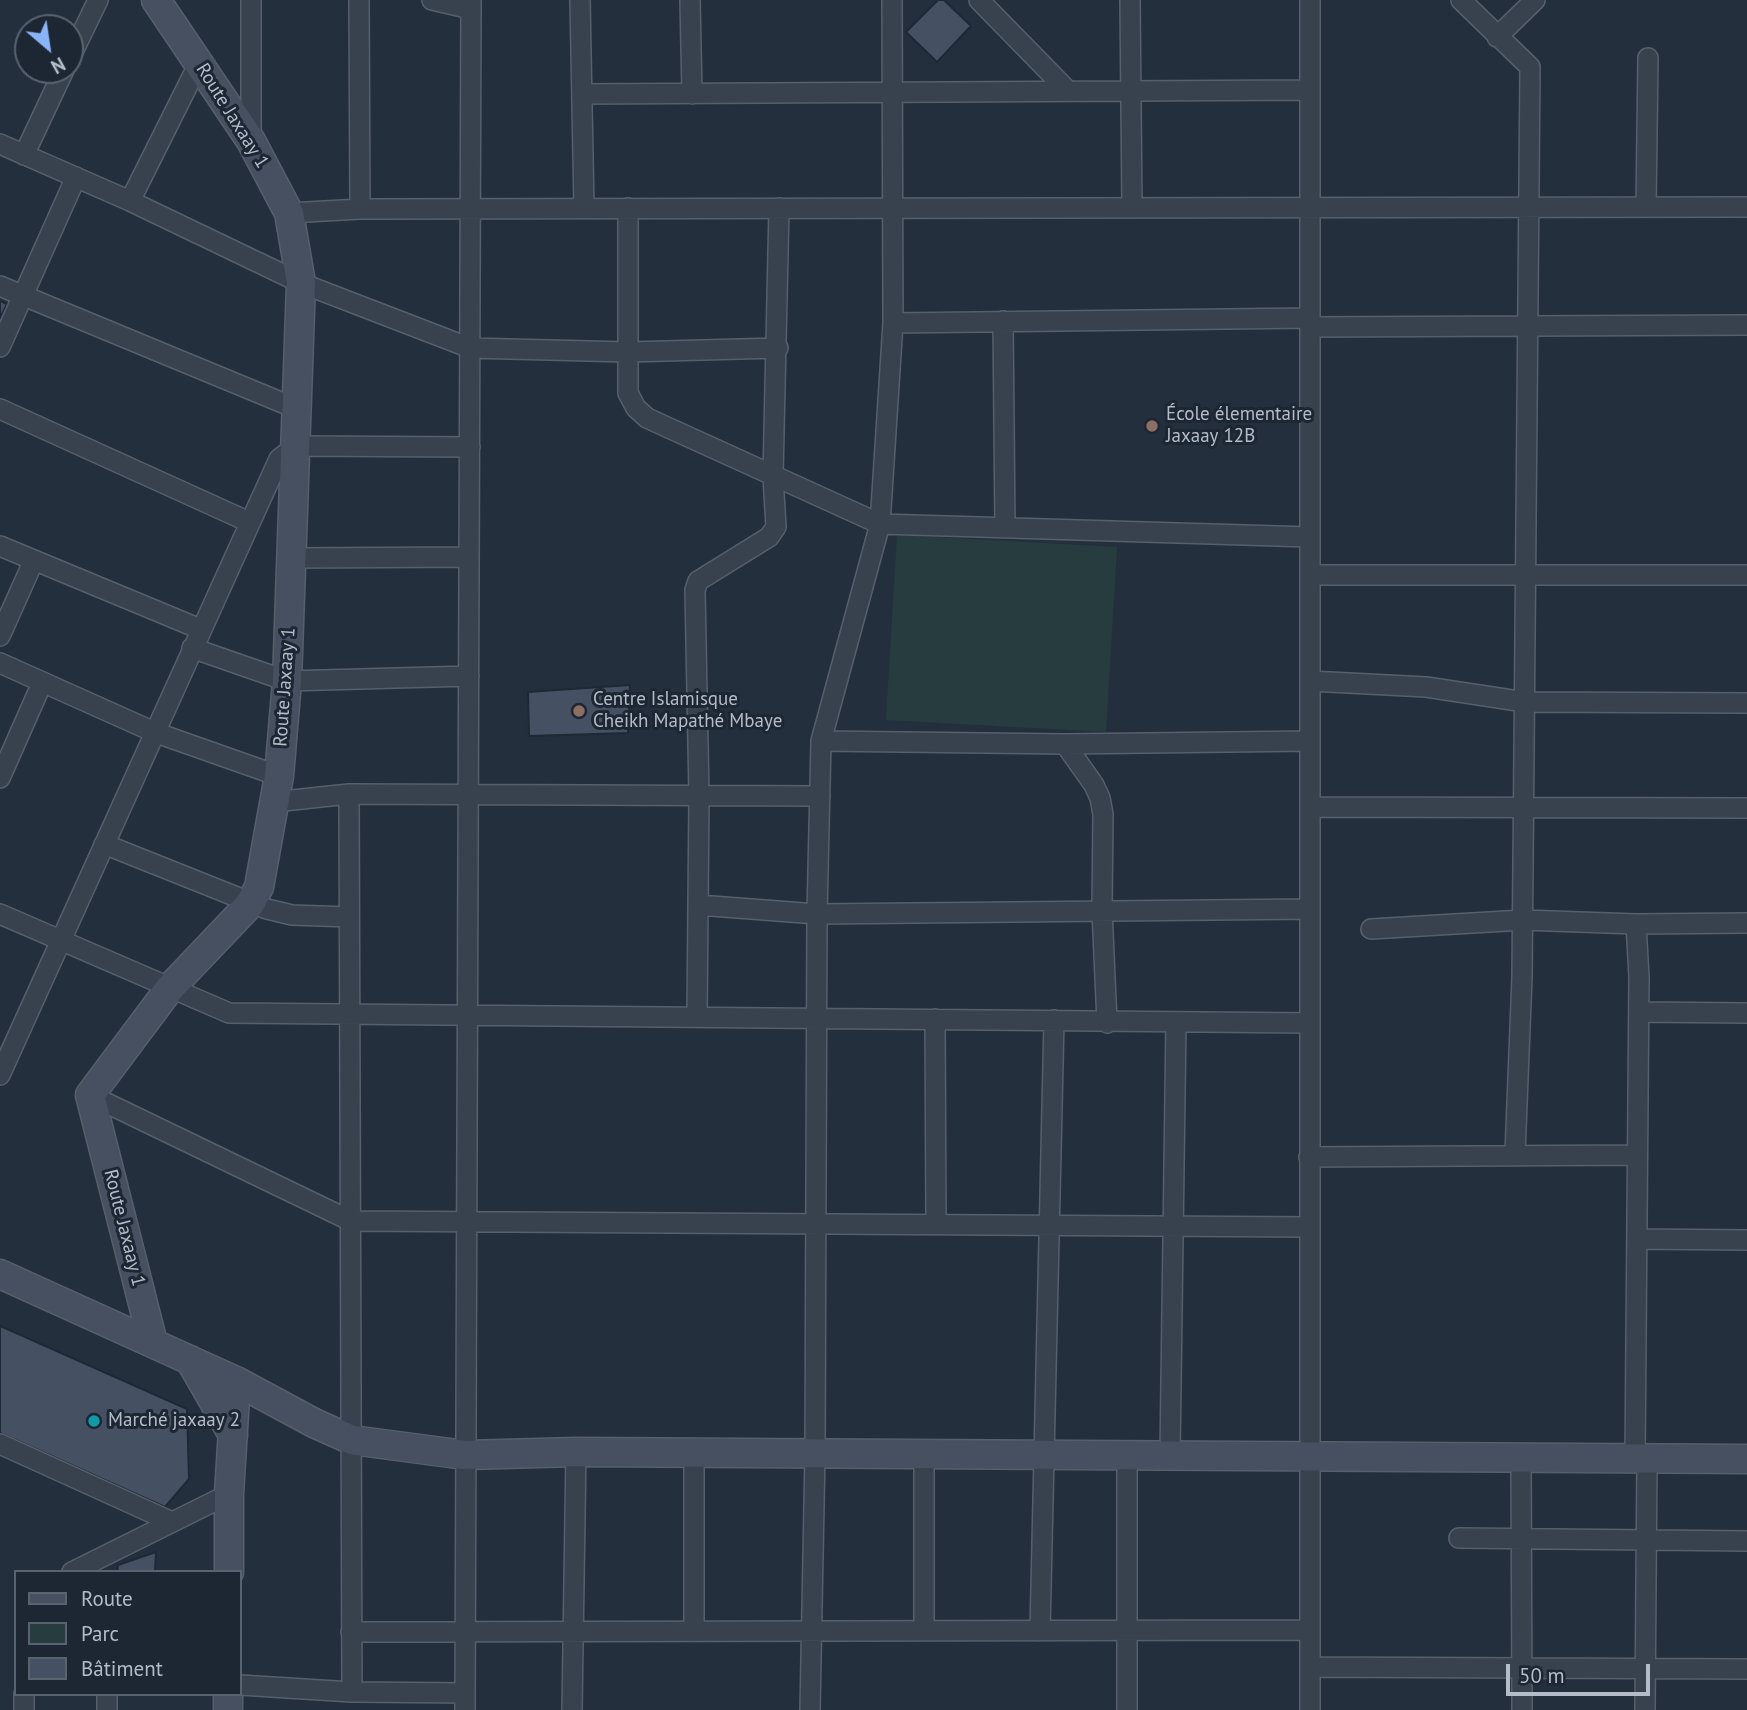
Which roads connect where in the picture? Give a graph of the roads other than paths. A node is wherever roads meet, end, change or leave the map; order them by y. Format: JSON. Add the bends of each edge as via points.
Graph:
{"nodes":[{"id":1,"x":97,"y":0,"type":"edge"},
{"id":2,"x":156,"y":0,"type":"edge"},
{"id":3,"x":251,"y":0,"type":"edge"},
{"id":4,"x":359,"y":0,"type":"edge"},
{"id":5,"x":432,"y":0,"type":"edge"},
{"id":6,"x":580,"y":0,"type":"edge"},
{"id":7,"x":690,"y":0,"type":"edge"},
{"id":8,"x":892,"y":0,"type":"edge"},
{"id":9,"x":979,"y":0,"type":"edge"},
{"id":10,"x":1130,"y":0,"type":"edge"},
{"id":11,"x":1310,"y":0,"type":"edge"},
{"id":12,"x":1461,"y":0,"type":"edge"},
{"id":13,"x":1535,"y":0,"type":"edge"},
{"id":14,"x":471,"y":5,"type":"edge"},
{"id":15,"x":84,"y":28,"type":"edge"},
{"id":16,"x":1497,"y":37,"type":"junction"},
{"id":17,"x":1648,"y":58,"type":"dead end"},
{"id":18,"x":200,"y":62,"type":"junction"},
{"id":19,"x":57,"y":84,"type":"edge"},
{"id":20,"x":1310,"y":90,"type":"junction"},
{"id":21,"x":1068,"y":91,"type":"junction"},
{"id":22,"x":1131,"y":91,"type":"junction"},
{"id":23,"x":893,"y":92,"type":"junction"},
{"id":24,"x":582,"y":94,"type":"junction"},
{"id":25,"x":692,"y":94,"type":"junction"},
{"id":26,"x":251,"y":141,"type":"junction"},
{"id":27,"x":0,"y":144,"type":"edge"},
{"id":28,"x":23,"y":155,"type":"junction"},
{"id":29,"x":76,"y":177,"type":"junction"},
{"id":30,"x":130,"y":201,"type":"junction"},
{"id":31,"x":1310,"y":207,"type":"junction"},
{"id":32,"x":1529,"y":207,"type":"junction"},
{"id":33,"x":1646,"y":207,"type":"junction"},
{"id":34,"x":1747,"y":207,"type":"edge"},
{"id":35,"x":470,"y":208,"type":"junction"},
{"id":36,"x":584,"y":208,"type":"junction"},
{"id":37,"x":628,"y":208,"type":"junction"},
{"id":38,"x":779,"y":208,"type":"junction"},
{"id":39,"x":893,"y":208,"type":"junction"},
{"id":40,"x":1132,"y":208,"type":"junction"},
{"id":41,"x":360,"y":209,"type":"junction"},
{"id":42,"x":289,"y":213,"type":"junction"},
{"id":43,"x":302,"y":283,"type":"junction"},
{"id":44,"x":0,"y":286,"type":"edge"},
{"id":45,"x":23,"y":296,"type":"junction"},
{"id":46,"x":1003,"y":321,"type":"junction"},
{"id":47,"x":893,"y":323,"type":"junction"},
{"id":48,"x":1310,"y":323,"type":"junction"},
{"id":49,"x":1747,"y":325,"type":"edge"},
{"id":50,"x":1528,"y":326,"type":"junction"},
{"id":51,"x":0,"y":347,"type":"edge"},
{"id":52,"x":470,"y":348,"type":"junction"},
{"id":53,"x":779,"y":348,"type":"junction"},
{"id":54,"x":628,"y":352,"type":"junction"},
{"id":55,"x":295,"y":408,"type":"junction"},
{"id":56,"x":0,"y":409,"type":"edge"},
{"id":57,"x":296,"y":446,"type":"junction"},
{"id":58,"x":470,"y":447,"type":"junction"},
{"id":59,"x":773,"y":476,"type":"junction"},
{"id":60,"x":249,"y":522,"type":"junction"},
{"id":61,"x":880,"y":524,"type":"junction"},
{"id":62,"x":1004,"y":526,"type":"junction"},
{"id":63,"x":1310,"y":537,"type":"junction"},
{"id":64,"x":0,"y":545,"type":"edge"},
{"id":65,"x":469,"y":557,"type":"junction"},
{"id":66,"x":293,"y":558,"type":"junction"},
{"id":67,"x":34,"y":561,"type":"junction"},
{"id":68,"x":1310,"y":575,"type":"junction"},
{"id":69,"x":1526,"y":575,"type":"junction"},
{"id":70,"x":1747,"y":575,"type":"edge"},
{"id":71,"x":200,"y":629,"type":"junction"},
{"id":72,"x":0,"y":636,"type":"edge"},
{"id":73,"x":192,"y":648,"type":"junction"},
{"id":74,"x":0,"y":663,"type":"edge"},
{"id":75,"x":469,"y":676,"type":"junction"},
{"id":76,"x":287,"y":681,"type":"junction"},
{"id":77,"x":1310,"y":681,"type":"junction"},
{"id":78,"x":42,"y":683,"type":"junction"},
{"id":79,"x":1525,"y":702,"type":"junction"},
{"id":80,"x":1747,"y":703,"type":"edge"},
{"id":81,"x":154,"y":732,"type":"junction"},
{"id":82,"x":821,"y":741,"type":"junction"},
{"id":83,"x":1310,"y":741,"type":"junction"},
{"id":84,"x":1065,"y":744,"type":"junction"},
{"id":85,"x":0,"y":778,"type":"edge"},
{"id":86,"x":277,"y":789,"type":"junction"},
{"id":87,"x":468,"y":793,"type":"junction"},
{"id":88,"x":349,"y":794,"type":"junction"},
{"id":89,"x":699,"y":796,"type":"junction"},
{"id":90,"x":820,"y":796,"type":"junction"},
{"id":91,"x":1310,"y":807,"type":"junction"},
{"id":92,"x":1524,"y":808,"type":"junction"},
{"id":93,"x":1747,"y":808,"type":"edge"},
{"id":94,"x":104,"y":844,"type":"junction"},
{"id":95,"x":250,"y":904,"type":"junction"},
{"id":96,"x":698,"y":905,"type":"junction"},
{"id":97,"x":1310,"y":909,"type":"junction"},
{"id":98,"x":1102,"y":910,"type":"junction"},
{"id":99,"x":0,"y":914,"type":"edge"},
{"id":100,"x":817,"y":914,"type":"junction"},
{"id":101,"x":349,"y":918,"type":"junction"},
{"id":102,"x":1522,"y":920,"type":"junction"},
{"id":103,"x":1747,"y":923,"type":"edge"},
{"id":104,"x":1636,"y":924,"type":"junction"},
{"id":105,"x":1371,"y":929,"type":"dead end"},
{"id":106,"x":60,"y":940,"type":"junction"},
{"id":107,"x":170,"y":988,"type":"junction"},
{"id":108,"x":1639,"y":1012,"type":"junction"},
{"id":109,"x":1747,"y":1013,"type":"edge"},
{"id":110,"x":350,"y":1014,"type":"junction"},
{"id":111,"x":467,"y":1015,"type":"junction"},
{"id":112,"x":697,"y":1017,"type":"junction"},
{"id":113,"x":816,"y":1018,"type":"junction"},
{"id":114,"x":935,"y":1019,"type":"junction"},
{"id":115,"x":1054,"y":1020,"type":"junction"},
{"id":116,"x":1176,"y":1022,"type":"junction"},
{"id":117,"x":1107,"y":1023,"type":"junction"},
{"id":118,"x":1310,"y":1023,"type":"junction"},
{"id":119,"x":0,"y":1075,"type":"edge"},
{"id":120,"x":90,"y":1095,"type":"junction"},
{"id":121,"x":1515,"y":1154,"type":"junction"},
{"id":122,"x":1635,"y":1155,"type":"junction"},
{"id":123,"x":1310,"y":1157,"type":"junction"},
{"id":124,"x":351,"y":1221,"type":"junction"},
{"id":125,"x":466,"y":1222,"type":"junction"},
{"id":126,"x":816,"y":1224,"type":"junction"},
{"id":127,"x":936,"y":1224,"type":"junction"},
{"id":128,"x":1050,"y":1225,"type":"junction"},
{"id":129,"x":1173,"y":1226,"type":"junction"},
{"id":130,"x":1310,"y":1227,"type":"junction"},
{"id":131,"x":1637,"y":1239,"type":"junction"},
{"id":132,"x":1747,"y":1240,"type":"edge"},
{"id":133,"x":0,"y":1274,"type":"edge"},
{"id":134,"x":153,"y":1343,"type":"junction"},
{"id":135,"x":190,"y":1360,"type":"junction"},
{"id":136,"x":236,"y":1381,"type":"junction"},
{"id":137,"x":233,"y":1435,"type":"junction"},
{"id":138,"x":352,"y":1440,"type":"junction"},
{"id":139,"x":0,"y":1444,"type":"edge"},
{"id":140,"x":576,"y":1452,"type":"junction"},
{"id":141,"x":694,"y":1453,"type":"junction"},
{"id":142,"x":815,"y":1454,"type":"junction"},
{"id":143,"x":924,"y":1454,"type":"junction"},
{"id":144,"x":465,"y":1455,"type":"junction"},
{"id":145,"x":1044,"y":1455,"type":"junction"},
{"id":146,"x":1127,"y":1455,"type":"junction"},
{"id":147,"x":1170,"y":1455,"type":"junction"},
{"id":148,"x":1310,"y":1456,"type":"junction"},
{"id":149,"x":1521,"y":1457,"type":"junction"},
{"id":150,"x":1641,"y":1458,"type":"junction"},
{"id":151,"x":1747,"y":1459,"type":"edge"},
{"id":152,"x":229,"y":1494,"type":"junction"},
{"id":153,"x":172,"y":1522,"type":"junction"},
{"id":154,"x":1459,"y":1538,"type":"dead end"},
{"id":155,"x":1523,"y":1539,"type":"junction"},
{"id":156,"x":1646,"y":1540,"type":"junction"},
{"id":157,"x":1747,"y":1541,"type":"edge"},
{"id":158,"x":106,"y":1562,"type":"edge"},
{"id":159,"x":79,"y":1570,"type":"edge"},
{"id":160,"x":229,"y":1570,"type":"edge"},
{"id":161,"x":1310,"y":1630,"type":"junction"},
{"id":162,"x":573,"y":1631,"type":"junction"},
{"id":163,"x":694,"y":1631,"type":"junction"},
{"id":164,"x":810,"y":1631,"type":"junction"},
{"id":165,"x":924,"y":1631,"type":"junction"},
{"id":166,"x":1040,"y":1631,"type":"junction"},
{"id":167,"x":1127,"y":1631,"type":"junction"},
{"id":168,"x":351,"y":1632,"type":"junction"},
{"id":169,"x":465,"y":1632,"type":"junction"},
{"id":170,"x":1310,"y":1667,"type":"junction"},
{"id":171,"x":1522,"y":1668,"type":"junction"},
{"id":172,"x":1645,"y":1669,"type":"junction"},
{"id":173,"x":1747,"y":1669,"type":"edge"},
{"id":174,"x":242,"y":1685,"type":"edge"},
{"id":175,"x":315,"y":1689,"type":"junction"},
{"id":176,"x":352,"y":1692,"type":"junction"},
{"id":177,"x":465,"y":1701,"type":"edge"},
{"id":178,"x":315,"y":1710,"type":"edge"},
{"id":179,"x":572,"y":1710,"type":"edge"},
{"id":180,"x":810,"y":1710,"type":"edge"},
{"id":181,"x":1127,"y":1710,"type":"edge"},
{"id":182,"x":1310,"y":1710,"type":"edge"},
{"id":183,"x":1522,"y":1710,"type":"edge"},
{"id":184,"x":1645,"y":1710,"type":"edge"}],
"edges":[{"from":1,"to":15,"type":"street"},
{"from":2,"to":18,"type":"street","name":"Route Jaxaay 1"},
{"from":3,"to":26,"type":"street"},
{"from":4,"to":41,"type":"street"},
{"from":5,"to":14,"type":"street"},
{"from":6,"to":24,"type":"street"},
{"from":7,"to":25,"type":"street"},
{"from":8,"to":23,"type":"street"},
{"from":9,"to":21,"type":"street"},
{"from":10,"to":22,"type":"street"},
{"from":11,"to":20,"type":"street"},
{"from":12,"to":16,"type":"street"},
{"from":13,"to":16,"type":"street"},
{"from":14,"to":35,"type":"street"},
{"from":16,"to":32,"type":"street","via":[[1530,67]]},
{"from":17,"to":33,"type":"street"},
{"from":18,"to":26,"type":"street","name":"Route Jaxaay 1"},
{"from":18,"to":30,"type":"street"},
{"from":19,"to":28,"type":"street"},
{"from":20,"to":22,"type":"street"},
{"from":20,"to":31,"type":"street"},
{"from":21,"to":22,"type":"street"},
{"from":21,"to":23,"type":"street"},
{"from":22,"to":40,"type":"street"},
{"from":23,"to":25,"type":"street"},
{"from":23,"to":39,"type":"street"},
{"from":24,"to":25,"type":"street"},
{"from":24,"to":36,"type":"street"},
{"from":26,"to":42,"type":"street","name":"Route Jaxaay 1"},
{"from":27,"to":28,"type":"street"},
{"from":28,"to":29,"type":"street"},
{"from":29,"to":30,"type":"street"},
{"from":29,"to":45,"type":"street"},
{"from":30,"to":43,"type":"street"},
{"from":31,"to":32,"type":"street"},
{"from":31,"to":40,"type":"street"},
{"from":31,"to":48,"type":"street"},
{"from":32,"to":33,"type":"street"},
{"from":32,"to":50,"type":"street"},
{"from":33,"to":34,"type":"street"},
{"from":35,"to":36,"type":"street"},
{"from":35,"to":41,"type":"street"},
{"from":35,"to":52,"type":"street"},
{"from":36,"to":37,"type":"street"},
{"from":37,"to":38,"type":"street"},
{"from":37,"to":54,"type":"street"},
{"from":38,"to":39,"type":"street"},
{"from":38,"to":53,"type":"street"},
{"from":39,"to":40,"type":"street"},
{"from":39,"to":47,"type":"street"},
{"from":41,"to":42,"type":"street"},
{"from":42,"to":43,"type":"street","name":"Route Jaxaay 1"},
{"from":43,"to":52,"type":"street"},
{"from":43,"to":55,"type":"street","name":"Route Jaxaay 1"},
{"from":44,"to":45,"type":"street"},
{"from":45,"to":51,"type":"street"},
{"from":45,"to":55,"type":"street"},
{"from":46,"to":47,"type":"street"},
{"from":46,"to":48,"type":"street"},
{"from":46,"to":62,"type":"street"},
{"from":47,"to":61,"type":"street"},
{"from":48,"to":50,"type":"street"},
{"from":48,"to":63,"type":"street"},
{"from":49,"to":50,"type":"street"},
{"from":50,"to":69,"type":"street"},
{"from":52,"to":54,"type":"street"},
{"from":52,"to":58,"type":"street"},
{"from":53,"to":54,"type":"street"},
{"from":53,"to":59,"type":"street"},
{"from":54,"to":59,"type":"street","via":[[628,393],[636,408],[648,418]]},
{"from":55,"to":57,"type":"street","name":"Route Jaxaay 1"},
{"from":56,"to":60,"type":"street"},
{"from":57,"to":58,"type":"street"},
{"from":57,"to":60,"type":"street","via":[[279,459]]},
{"from":57,"to":66,"type":"street","name":"Route Jaxaay 1"},
{"from":58,"to":65,"type":"street"},
{"from":59,"to":61,"type":"street"},
{"from":59,"to":89,"type":"street","via":[[776,527],[769,537],[698,581],[695,590]]},
{"from":60,"to":71,"type":"street"},
{"from":61,"to":62,"type":"street"},
{"from":61,"to":82,"type":"street"},
{"from":62,"to":63,"type":"street"},
{"from":63,"to":68,"type":"street"},
{"from":64,"to":67,"type":"street"},
{"from":65,"to":66,"type":"street"},
{"from":65,"to":75,"type":"street"},
{"from":66,"to":76,"type":"street","name":"Route Jaxaay 1"},
{"from":67,"to":71,"type":"street"},
{"from":67,"to":72,"type":"street"},
{"from":68,"to":69,"type":"street"},
{"from":68,"to":77,"type":"street"},
{"from":69,"to":70,"type":"street"},
{"from":69,"to":79,"type":"street"},
{"from":71,"to":73,"type":"street"},
{"from":73,"to":76,"type":"street"},
{"from":73,"to":81,"type":"street"},
{"from":74,"to":78,"type":"street"},
{"from":75,"to":76,"type":"street"},
{"from":75,"to":87,"type":"street"},
{"from":76,"to":86,"type":"street","name":"Route Jaxaay 1"},
{"from":77,"to":79,"type":"street","via":[[1426,687]]},
{"from":77,"to":83,"type":"street"},
{"from":78,"to":81,"type":"street"},
{"from":78,"to":85,"type":"street"},
{"from":79,"to":80,"type":"street"},
{"from":79,"to":92,"type":"street"},
{"from":81,"to":86,"type":"street"},
{"from":81,"to":94,"type":"street"},
{"from":82,"to":84,"type":"street"},
{"from":82,"to":90,"type":"street"},
{"from":83,"to":84,"type":"street"},
{"from":83,"to":91,"type":"street"},
{"from":84,"to":98,"type":"street","via":[[1100,798]]},
{"from":86,"to":88,"type":"street"},
{"from":86,"to":95,"type":"street","name":"Route Jaxaay 1","via":[[259,887]]},
{"from":87,"to":88,"type":"street"},
{"from":87,"to":89,"type":"street"},
{"from":87,"to":111,"type":"street"},
{"from":88,"to":101,"type":"street"},
{"from":89,"to":90,"type":"street"},
{"from":89,"to":96,"type":"street"},
{"from":90,"to":100,"type":"street"},
{"from":91,"to":92,"type":"street"},
{"from":91,"to":97,"type":"street"},
{"from":92,"to":93,"type":"street"},
{"from":92,"to":102,"type":"street"},
{"from":94,"to":95,"type":"street"},
{"from":94,"to":106,"type":"street"},
{"from":95,"to":101,"type":"street","via":[[292,915]]},
{"from":95,"to":107,"type":"street","name":"Route Jaxaay 1"},
{"from":96,"to":100,"type":"street"},
{"from":96,"to":112,"type":"street"},
{"from":97,"to":98,"type":"street"},
{"from":97,"to":118,"type":"street"},
{"from":98,"to":100,"type":"street"},
{"from":98,"to":117,"type":"street"},
{"from":99,"to":106,"type":"street"},
{"from":100,"to":113,"type":"street"},
{"from":101,"to":110,"type":"street"},
{"from":102,"to":104,"type":"street"},
{"from":102,"to":105,"type":"street"},
{"from":102,"to":121,"type":"street"},
{"from":103,"to":104,"type":"street"},
{"from":104,"to":108,"type":"street"},
{"from":106,"to":107,"type":"street"},
{"from":106,"to":119,"type":"street"},
{"from":107,"to":110,"type":"street","via":[[229,1013]]},
{"from":107,"to":120,"type":"street","name":"Route Jaxaay 1"},
{"from":108,"to":109,"type":"street"},
{"from":108,"to":122,"type":"street"},
{"from":110,"to":111,"type":"street"},
{"from":110,"to":124,"type":"street"},
{"from":111,"to":112,"type":"street"},
{"from":111,"to":125,"type":"street"},
{"from":112,"to":113,"type":"street"},
{"from":113,"to":114,"type":"street"},
{"from":113,"to":126,"type":"street"},
{"from":114,"to":115,"type":"street"},
{"from":114,"to":127,"type":"street"},
{"from":115,"to":117,"type":"street"},
{"from":115,"to":128,"type":"street"},
{"from":116,"to":117,"type":"street"},
{"from":116,"to":118,"type":"street"},
{"from":116,"to":129,"type":"street"},
{"from":118,"to":123,"type":"street"},
{"from":120,"to":124,"type":"street"},
{"from":120,"to":134,"type":"street","name":"Route Jaxaay 1"},
{"from":121,"to":122,"type":"street"},
{"from":121,"to":123,"type":"street"},
{"from":122,"to":131,"type":"street"},
{"from":123,"to":130,"type":"street"},
{"from":124,"to":125,"type":"street"},
{"from":124,"to":138,"type":"street"},
{"from":125,"to":126,"type":"street"},
{"from":125,"to":144,"type":"street"},
{"from":126,"to":127,"type":"street"},
{"from":126,"to":142,"type":"street"},
{"from":127,"to":128,"type":"street"},
{"from":128,"to":129,"type":"street"},
{"from":128,"to":145,"type":"street"},
{"from":129,"to":130,"type":"street"},
{"from":129,"to":147,"type":"street"},
{"from":130,"to":148,"type":"street"},
{"from":131,"to":132,"type":"street"},
{"from":131,"to":150,"type":"street"},
{"from":133,"to":134,"type":"street"},
{"from":134,"to":135,"type":"street"},
{"from":135,"to":136,"type":"street"},
{"from":135,"to":137,"type":"street"},
{"from":136,"to":137,"type":"street"},
{"from":136,"to":138,"type":"street"},
{"from":137,"to":152,"type":"street"},
{"from":138,"to":144,"type":"street"},
{"from":138,"to":168,"type":"street"},
{"from":139,"to":153,"type":"street"},
{"from":140,"to":141,"type":"street"},
{"from":140,"to":144,"type":"street"},
{"from":140,"to":162,"type":"street"},
{"from":141,"to":142,"type":"street"},
{"from":141,"to":163,"type":"street"},
{"from":142,"to":143,"type":"street"},
{"from":142,"to":164,"type":"street"},
{"from":143,"to":145,"type":"street"},
{"from":143,"to":165,"type":"street"},
{"from":144,"to":169,"type":"street"},
{"from":145,"to":146,"type":"street"},
{"from":145,"to":166,"type":"street"},
{"from":146,"to":147,"type":"street"},
{"from":146,"to":167,"type":"street"},
{"from":147,"to":148,"type":"street"},
{"from":148,"to":149,"type":"street"},
{"from":148,"to":161,"type":"street"},
{"from":149,"to":150,"type":"street"},
{"from":149,"to":155,"type":"street"},
{"from":150,"to":151,"type":"street"},
{"from":150,"to":156,"type":"street"},
{"from":152,"to":153,"type":"street"},
{"from":152,"to":160,"type":"street"},
{"from":153,"to":158,"type":"street"},
{"from":154,"to":155,"type":"street"},
{"from":155,"to":156,"type":"street"},
{"from":155,"to":171,"type":"street"},
{"from":156,"to":157,"type":"street"},
{"from":156,"to":172,"type":"street"},
{"from":158,"to":159,"type":"street"},
{"from":161,"to":167,"type":"street"},
{"from":161,"to":170,"type":"street"},
{"from":162,"to":163,"type":"street"},
{"from":162,"to":169,"type":"street"},
{"from":162,"to":179,"type":"street"},
{"from":163,"to":164,"type":"street"},
{"from":164,"to":165,"type":"street"},
{"from":164,"to":180,"type":"street"},
{"from":165,"to":166,"type":"street"},
{"from":166,"to":167,"type":"street"},
{"from":167,"to":181,"type":"street"},
{"from":168,"to":169,"type":"street"},
{"from":168,"to":176,"type":"street"},
{"from":169,"to":177,"type":"street"},
{"from":170,"to":171,"type":"street"},
{"from":170,"to":182,"type":"street"},
{"from":171,"to":172,"type":"street"},
{"from":171,"to":183,"type":"street"},
{"from":172,"to":173,"type":"street"},
{"from":172,"to":184,"type":"street"},
{"from":174,"to":175,"type":"street"},
{"from":175,"to":176,"type":"street"},
{"from":175,"to":178,"type":"street"},
{"from":176,"to":177,"type":"street"}]}
